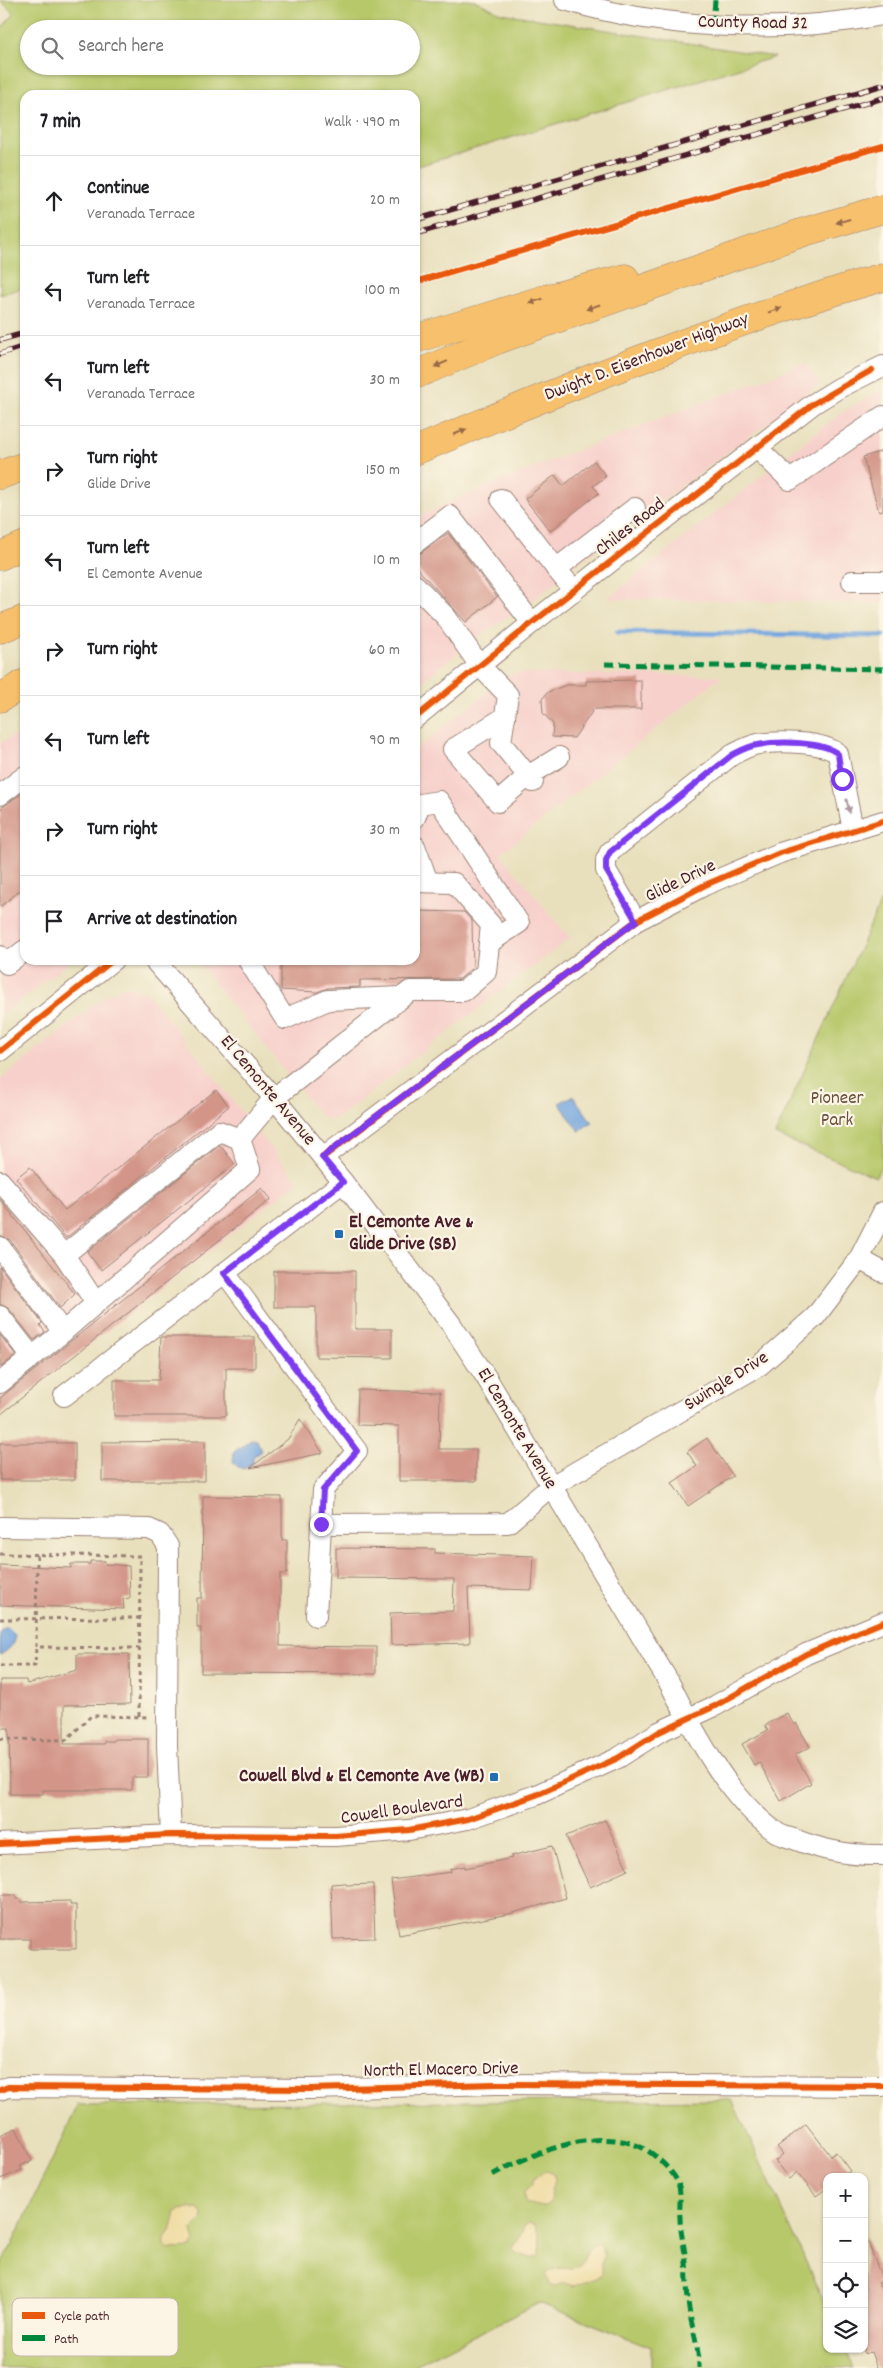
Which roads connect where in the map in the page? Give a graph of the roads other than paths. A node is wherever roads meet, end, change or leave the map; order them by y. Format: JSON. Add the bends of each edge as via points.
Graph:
{"nodes":[{"id":1,"x":565,"y":0,"type":"edge"},
{"id":2,"x":883,"y":15,"type":"edge"},
{"id":3,"x":883,"y":209,"type":"edge"},
{"id":4,"x":804,"y":232,"type":"junction"},
{"id":5,"x":883,"y":277,"type":"edge"},
{"id":6,"x":420,"y":337,"type":"edge"},
{"id":7,"x":878,"y":368,"type":"edge"},
{"id":8,"x":420,"y":373,"type":"edge"},
{"id":9,"x":883,"y":416,"type":"edge"},
{"id":10,"x":420,"y":448,"type":"edge"},
{"id":11,"x":757,"y":448,"type":"junction"},
{"id":12,"x":20,"y":468,"type":"edge"},
{"id":13,"x":0,"y":474,"type":"edge"},
{"id":14,"x":501,"y":499,"type":"dead end"},
{"id":15,"x":635,"y":508,"type":"dead end"},
{"id":16,"x":420,"y":538,"type":"edge"},
{"id":17,"x":20,"y":547,"type":"edge"},
{"id":18,"x":0,"y":556,"type":"edge"},
{"id":19,"x":556,"y":568,"type":"junction"},
{"id":20,"x":852,"y":581,"type":"dead end"},
{"id":21,"x":883,"y":582,"type":"edge"},
{"id":22,"x":420,"y":590,"type":"edge"},
{"id":23,"x":574,"y":592,"type":"junction"},
{"id":24,"x":20,"y":622,"type":"edge"},
{"id":25,"x":532,"y":623,"type":"junction"},
{"id":26,"x":0,"y":629,"type":"edge"},
{"id":27,"x":480,"y":666,"type":"junction"},
{"id":28,"x":20,"y":686,"type":"edge"},
{"id":29,"x":0,"y":698,"type":"edge"},
{"id":30,"x":420,"y":714,"type":"edge"},
{"id":31,"x":505,"y":717,"type":"junction"},
{"id":32,"x":559,"y":757,"type":"dead end"},
{"id":33,"x":531,"y":779,"type":"junction"},
{"id":34,"x":20,"y":780,"type":"edge"},
{"id":35,"x":0,"y":795,"type":"edge"},
{"id":36,"x":420,"y":804,"type":"edge"},
{"id":37,"x":883,"y":821,"type":"edge"},
{"id":38,"x":853,"y":830,"type":"junction"},
{"id":39,"x":422,"y":882,"type":"edge"},
{"id":40,"x":636,"y":921,"type":"junction"},
{"id":41,"x":489,"y":943,"type":"junction"},
{"id":42,"x":20,"y":954,"type":"edge"},
{"id":43,"x":0,"y":956,"type":"edge"},
{"id":44,"x":107,"y":965,"type":"edge"},
{"id":45,"x":158,"y":965,"type":"edge"},
{"id":46,"x":251,"y":965,"type":"edge"},
{"id":47,"x":401,"y":997,"type":"junction"},
{"id":48,"x":0,"y":1051,"type":"edge"},
{"id":49,"x":274,"y":1098,"type":"junction"},
{"id":50,"x":240,"y":1139,"type":"junction"},
{"id":51,"x":322,"y":1157,"type":"junction"},
{"id":52,"x":0,"y":1182,"type":"edge"},
{"id":53,"x":343,"y":1182,"type":"junction"},
{"id":54,"x":883,"y":1212,"type":"edge"},
{"id":55,"x":0,"y":1247,"type":"edge"},
{"id":56,"x":64,"y":1255,"type":"junction"},
{"id":57,"x":859,"y":1259,"type":"junction"},
{"id":58,"x":883,"y":1272,"type":"edge"},
{"id":59,"x":224,"y":1273,"type":"junction"},
{"id":60,"x":96,"y":1303,"type":"junction"},
{"id":61,"x":0,"y":1316,"type":"edge"},
{"id":62,"x":63,"y":1332,"type":"junction"},
{"id":63,"x":32,"y":1357,"type":"junction"},
{"id":64,"x":0,"y":1383,"type":"edge"},
{"id":65,"x":64,"y":1396,"type":"dead end"},
{"id":66,"x":550,"y":1487,"type":"junction"},
{"id":67,"x":321,"y":1524,"type":"junction"},
{"id":68,"x":0,"y":1527,"type":"edge"},
{"id":69,"x":316,"y":1616,"type":"dead end"},
{"id":70,"x":883,"y":1622,"type":"edge"},
{"id":71,"x":686,"y":1718,"type":"junction"},
{"id":72,"x":171,"y":1835,"type":"junction"},
{"id":73,"x":0,"y":1844,"type":"edge"},
{"id":74,"x":883,"y":1855,"type":"edge"},
{"id":75,"x":883,"y":2086,"type":"edge"},
{"id":76,"x":0,"y":2090,"type":"edge"}],
"edges":[{"from":1,"to":2,"type":"street","name":"County Road 32","via":[[642,17],[714,26],[840,24]]},
{"from":3,"to":4,"type":"highway","one_way":true},
{"from":4,"to":6,"type":"highway","one_way":true,"via":[[545,299]]},
{"from":4,"to":8,"type":"highway","one_way":true,"via":[[497,340]]},
{"from":10,"to":5,"type":"highway","name":"Dwight D. Eisenhower Highway","one_way":true,"via":[[690,340],[804,300]]},
{"from":7,"to":11,"type":"street","name":"Chiles Road","via":[[814,404]]},
{"from":9,"to":11,"type":"street","via":[[790,480]]},
{"from":11,"to":23,"type":"street","name":"Chiles Road"},
{"from":12,"to":13,"type":"highway"},
{"from":14,"to":19,"type":"street"},
{"from":15,"to":19,"type":"street"},
{"from":16,"to":25,"type":"street","via":[[450,516]]},
{"from":17,"to":18,"type":"highway"},
{"from":19,"to":23,"type":"street"},
{"from":20,"to":21,"type":"street"},
{"from":22,"to":27,"type":"street","via":[[446,618]]},
{"from":23,"to":25,"type":"street","name":"Chiles Road"},
{"from":24,"to":26,"type":"highway"},
{"from":25,"to":27,"type":"street","name":"Chiles Road"},
{"from":27,"to":30,"type":"street","name":"Chiles Road"},
{"from":27,"to":31,"type":"street","via":[[508,695]]},
{"from":28,"to":29,"type":"highway"},
{"from":31,"to":33,"type":"street","via":[[501,743]]},
{"from":31,"to":33,"type":"street","via":[[453,749],[498,802]]},
{"from":32,"to":33,"type":"street"},
{"from":34,"to":35,"type":"street"},
{"from":36,"to":41,"type":"street","via":[[439,801],[519,923]]},
{"from":37,"to":38,"type":"street","name":"Glide Drive"},
{"from":38,"to":40,"type":"street","name":"Glide Drive","via":[[772,857],[705,885]]},
{"from":40,"to":38,"type":"street","one_way":true,"via":[[606,870],[610,852],[732,755],[748,747],[786,744],[823,745],[833,749],[838,754]]},
{"from":39,"to":41,"type":"street","via":[[454,883],[491,925]]},
{"from":40,"to":51,"type":"street","name":"Glide Drive"},
{"from":41,"to":47,"type":"street","via":[[486,972],[464,991],[410,990]]},
{"from":42,"to":43,"type":"street","via":[[7,964]]},
{"from":44,"to":48,"type":"street"},
{"from":45,"to":49,"type":"street","name":"El Cemonte Avenue"},
{"from":46,"to":47,"type":"street","via":[[285,1019],[328,1000]]},
{"from":47,"to":49,"type":"street"},
{"from":49,"to":50,"type":"street"},
{"from":49,"to":51,"type":"street","name":"El Cemonte Avenue"},
{"from":50,"to":56,"type":"street","via":[[219,1131]]},
{"from":50,"to":60,"type":"street","via":[[250,1169]]},
{"from":51,"to":53,"type":"street","name":"El Cemonte Avenue"},
{"from":52,"to":56,"type":"street"},
{"from":53,"to":59,"type":"street"},
{"from":53,"to":66,"type":"street","name":"El Cemonte Avenue","via":[[451,1324]]},
{"from":54,"to":57,"type":"street","name":"Swingle Drive"},
{"from":55,"to":62,"type":"street"},
{"from":56,"to":60,"type":"street"},
{"from":57,"to":58,"type":"street"},
{"from":57,"to":66,"type":"street","name":"Swingle Drive","via":[[815,1317],[760,1365]]},
{"from":59,"to":65,"type":"street"},
{"from":59,"to":67,"type":"street","via":[[357,1451],[323,1490]]},
{"from":60,"to":62,"type":"street"},
{"from":61,"to":63,"type":"street"},
{"from":62,"to":63,"type":"street"},
{"from":63,"to":64,"type":"street"},
{"from":66,"to":67,"type":"street","name":"Swingle Drive","via":[[508,1523]]},
{"from":66,"to":71,"type":"street","name":"El Cemonte Avenue","via":[[670,1684]]},
{"from":67,"to":69,"type":"street"},
{"from":68,"to":72,"type":"street","via":[[149,1529],[160,1534],[168,1546],[166,1717]]},
{"from":70,"to":71,"type":"street","name":"Cowell Boulevard","via":[[806,1654],[715,1706]]},
{"from":71,"to":72,"type":"street","name":"Cowell Boulevard","via":[[618,1758],[536,1796],[468,1819],[409,1830],[336,1836]]},
{"from":71,"to":74,"type":"street","name":"El Cemonte Avenue","via":[[733,1792],[777,1833],[819,1850],[857,1856]]},
{"from":72,"to":73,"type":"street","name":"Cowell Boulevard"},
{"from":75,"to":76,"type":"street","name":"North El Macero Drive","via":[[496,2084],[311,2089]]}]}
